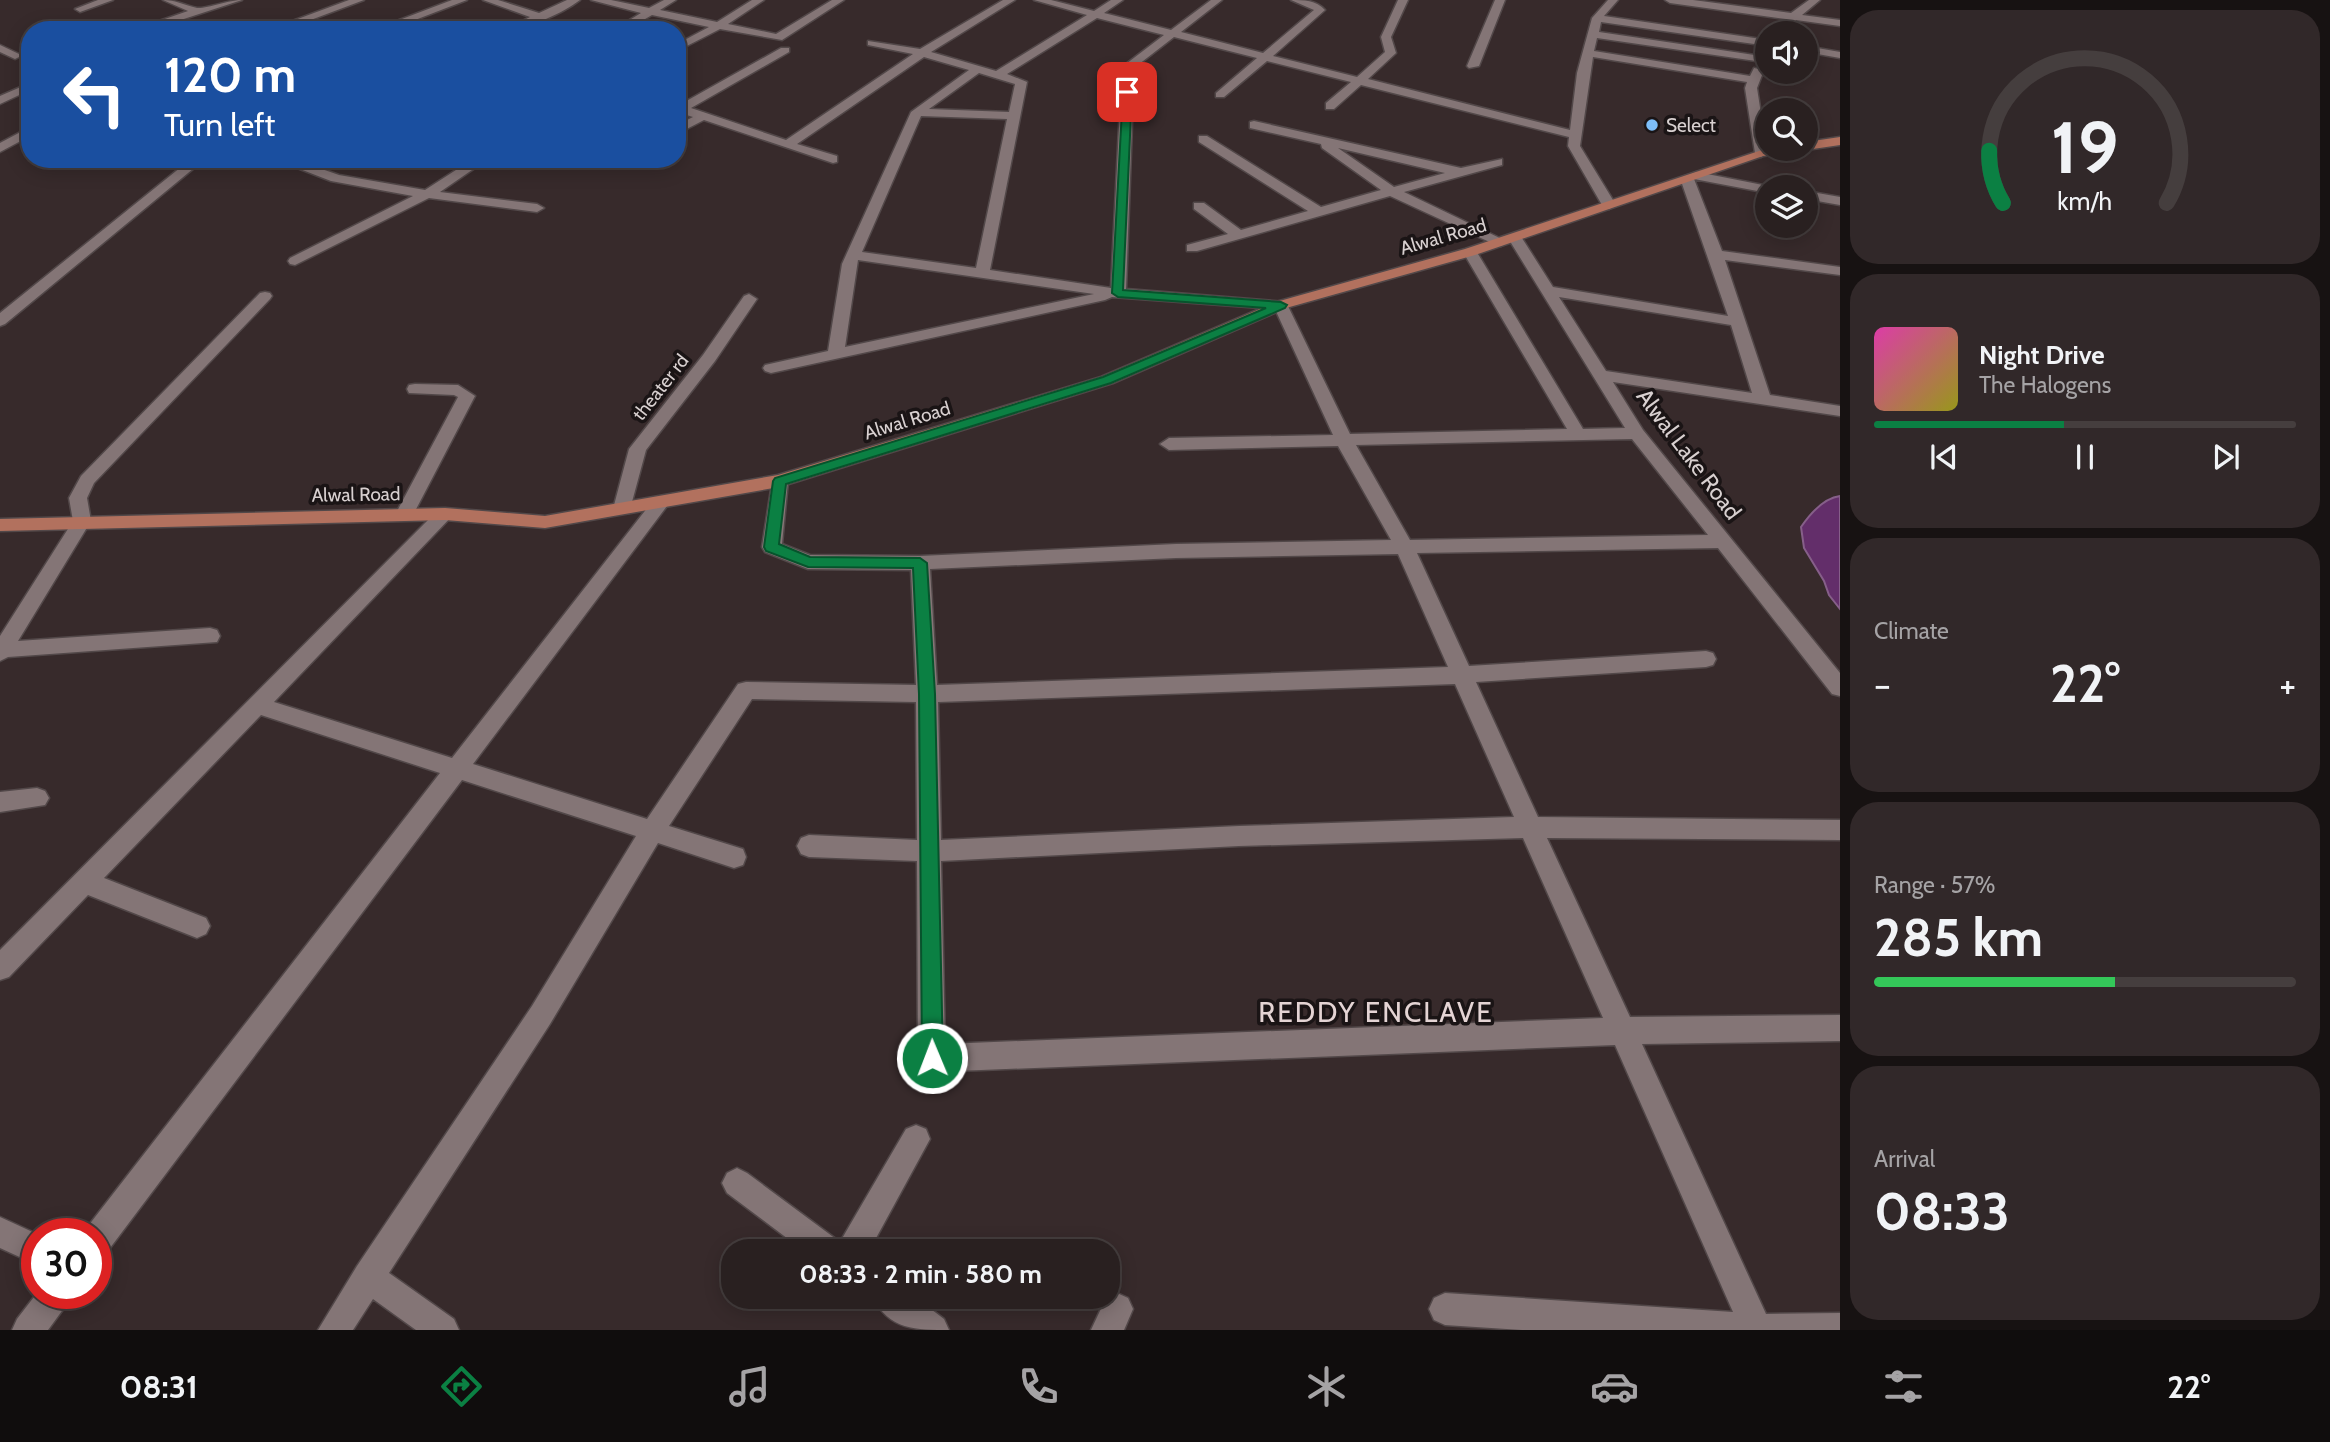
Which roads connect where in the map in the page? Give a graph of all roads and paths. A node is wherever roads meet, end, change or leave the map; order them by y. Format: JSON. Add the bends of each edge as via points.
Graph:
{"nodes":[{"id":1,"x":108,"y":0,"type":"edge"},
{"id":2,"x":168,"y":0,"type":"edge"},
{"id":3,"x":237,"y":0,"type":"edge"},
{"id":4,"x":359,"y":0,"type":"edge"},
{"id":5,"x":463,"y":0,"type":"edge"},
{"id":6,"x":488,"y":0,"type":"edge"},
{"id":7,"x":575,"y":0,"type":"edge"},
{"id":8,"x":596,"y":0,"type":"edge"},
{"id":9,"x":671,"y":0,"type":"edge"},
{"id":10,"x":758,"y":0,"type":"edge"},
{"id":11,"x":839,"y":0,"type":"edge"},
{"id":12,"x":1010,"y":0,"type":"edge"},
{"id":13,"x":1040,"y":0,"type":"edge"},
{"id":14,"x":1118,"y":0,"type":"edge"},
{"id":15,"x":1217,"y":0,"type":"edge"},
{"id":16,"x":1296,"y":0,"type":"edge"},
{"id":17,"x":1403,"y":0,"type":"edge"},
{"id":18,"x":1500,"y":0,"type":"edge"},
{"id":19,"x":1613,"y":0,"type":"edge"},
{"id":20,"x":1670,"y":0,"type":"edge"},
{"id":21,"x":1815,"y":0,"type":"edge"},
{"id":22,"x":1707,"y":2,"type":"edge"},
{"id":23,"x":86,"y":4,"type":"edge"},
{"id":24,"x":199,"y":12,"type":"junction"},
{"id":25,"x":652,"y":12,"type":"junction"},
{"id":26,"x":1095,"y":15,"type":"junction"},
{"id":27,"x":542,"y":16,"type":"junction"},
{"id":28,"x":1794,"y":16,"type":"junction"},
{"id":29,"x":1597,"y":18,"type":"junction"},
{"id":30,"x":168,"y":21,"type":"edge"},
{"id":31,"x":299,"y":21,"type":"edge"},
{"id":32,"x":404,"y":21,"type":"edge"},
{"id":33,"x":531,"y":21,"type":"edge"},
{"id":34,"x":635,"y":21,"type":"edge"},
{"id":35,"x":1789,"y":21,"type":"edge"},
{"id":36,"x":1840,"y":23,"type":"edge"},
{"id":37,"x":720,"y":25,"type":"junction"},
{"id":38,"x":1172,"y":33,"type":"junction"},
{"id":39,"x":1593,"y":34,"type":"junction"},
{"id":40,"x":686,"y":43,"type":"edge"},
{"id":41,"x":872,"y":43,"type":"dead end"},
{"id":42,"x":0,"y":48,"type":"edge"},
{"id":43,"x":1755,"y":48,"type":"edge"},
{"id":44,"x":1755,"y":49,"type":"edge"},
{"id":45,"x":785,"y":50,"type":"dead end"},
{"id":46,"x":1818,"y":51,"type":"edge"},
{"id":47,"x":922,"y":53,"type":"junction"},
{"id":48,"x":1588,"y":53,"type":"junction"},
{"id":49,"x":15,"y":55,"type":"dead end"},
{"id":50,"x":1840,"y":55,"type":"edge"},
{"id":51,"x":1264,"y":57,"type":"junction"},
{"id":52,"x":1473,"y":66,"type":"dead end"},
{"id":53,"x":978,"y":69,"type":"junction"},
{"id":54,"x":998,"y":75,"type":"junction"},
{"id":55,"x":1359,"y":80,"type":"junction"},
{"id":56,"x":1754,"y":80,"type":"joint"},
{"id":57,"x":21,"y":90,"type":"edge"},
{"id":58,"x":1220,"y":95,"type":"dead end"},
{"id":59,"x":0,"y":100,"type":"edge"},
{"id":60,"x":686,"y":104,"type":"edge"},
{"id":61,"x":1330,"y":106,"type":"dead end"},
{"id":62,"x":686,"y":110,"type":"edge"},
{"id":63,"x":917,"y":112,"type":"junction"},
{"id":64,"x":1755,"y":114,"type":"edge"},
{"id":65,"x":703,"y":116,"type":"junction"},
{"id":66,"x":1015,"y":116,"type":"junction"},
{"id":67,"x":686,"y":125,"type":"edge"},
{"id":68,"x":1254,"y":125,"type":"dead end"},
{"id":69,"x":10,"y":128,"type":"dead end"},
{"id":70,"x":21,"y":130,"type":"edge"},
{"id":71,"x":1575,"y":135,"type":"junction"},
{"id":72,"x":21,"y":136,"type":"edge"},
{"id":73,"x":1203,"y":139,"type":"dead end"},
{"id":74,"x":1318,"y":139,"type":"junction"},
{"id":75,"x":1840,"y":141,"type":"edge"},
{"id":76,"x":1818,"y":144,"type":"edge"},
{"id":77,"x":787,"y":145,"type":"junction"},
{"id":78,"x":0,"y":148,"type":"edge"},
{"id":79,"x":1755,"y":155,"type":"edge"},
{"id":80,"x":834,"y":159,"type":"dead end"},
{"id":81,"x":1497,"y":162,"type":"dead end"},
{"id":82,"x":188,"y":168,"type":"edge"},
{"id":83,"x":307,"y":168,"type":"edge"},
{"id":84,"x":468,"y":168,"type":"edge"},
{"id":85,"x":1461,"y":172,"type":"junction"},
{"id":86,"x":1692,"y":177,"type":"junction"},
{"id":87,"x":1755,"y":186,"type":"edge"},
{"id":88,"x":1392,"y":192,"type":"junction"},
{"id":89,"x":426,"y":195,"type":"junction"},
{"id":90,"x":1818,"y":197,"type":"edge"},
{"id":91,"x":1840,"y":201,"type":"edge"},
{"id":92,"x":1609,"y":205,"type":"junction"},
{"id":93,"x":1199,"y":206,"type":"dead end"},
{"id":94,"x":537,"y":208,"type":"dead end"},
{"id":95,"x":1319,"y":212,"type":"junction"},
{"id":96,"x":1239,"y":235,"type":"junction"},
{"id":97,"x":1508,"y":240,"type":"junction"},
{"id":98,"x":1192,"y":248,"type":"dead end"},
{"id":99,"x":1470,"y":252,"type":"junction"},
{"id":100,"x":853,"y":255,"type":"junction"},
{"id":101,"x":1716,"y":255,"type":"junction"},
{"id":102,"x":295,"y":261,"type":"dead end"},
{"id":103,"x":1840,"y":271,"type":"edge"},
{"id":104,"x":982,"y":273,"type":"junction"},
{"id":105,"x":1550,"y":291,"type":"junction"},
{"id":106,"x":1118,"y":293,"type":"junction"},
{"id":107,"x":265,"y":296,"type":"dead end"},
{"id":108,"x":749,"y":299,"type":"dead end"},
{"id":109,"x":1281,"y":305,"type":"junction"},
{"id":110,"x":0,"y":321,"type":"edge"},
{"id":111,"x":1738,"y":322,"type":"junction"},
{"id":112,"x":836,"y":353,"type":"junction"},
{"id":113,"x":771,"y":368,"type":"dead end"},
{"id":114,"x":1602,"y":375,"type":"junction"},
{"id":115,"x":415,"y":389,"type":"dead end"},
{"id":116,"x":1763,"y":400,"type":"junction"},
{"id":117,"x":1840,"y":411,"type":"edge"},
{"id":118,"x":1637,"y":433,"type":"junction"},
{"id":119,"x":1578,"y":434,"type":"junction"},
{"id":120,"x":1344,"y":440,"type":"junction"},
{"id":121,"x":1169,"y":444,"type":"dead end"},
{"id":122,"x":779,"y":481,"type":"junction"},
{"id":123,"x":661,"y":502,"type":"junction"},
{"id":124,"x":622,"y":509,"type":"junction"},
{"id":125,"x":404,"y":514,"type":"junction"},
{"id":126,"x":445,"y":514,"type":"junction"},
{"id":127,"x":82,"y":521,"type":"junction"},
{"id":128,"x":0,"y":525,"type":"edge"},
{"id":129,"x":1723,"y":541,"type":"junction"},
{"id":130,"x":1404,"y":545,"type":"junction"},
{"id":131,"x":920,"y":563,"type":"junction"},
{"id":132,"x":210,"y":636,"type":"dead end"},
{"id":133,"x":1,"y":651,"type":"edge"},
{"id":134,"x":1706,"y":659,"type":"dead end"},
{"id":135,"x":1462,"y":674,"type":"junction"},
{"id":136,"x":1840,"y":688,"type":"edge"},
{"id":137,"x":927,"y":694,"type":"junction"},
{"id":138,"x":259,"y":705,"type":"junction"},
{"id":139,"x":459,"y":769,"type":"junction"},
{"id":140,"x":37,"y":798,"type":"dead end"},
{"id":141,"x":0,"y":802,"type":"edge"},
{"id":142,"x":1531,"y":827,"type":"junction"},
{"id":143,"x":1840,"y":830,"type":"edge"},
{"id":144,"x":652,"y":831,"type":"junction"},
{"id":145,"x":809,"y":846,"type":"dead end"},
{"id":146,"x":930,"y":850,"type":"junction"},
{"id":147,"x":734,"y":857,"type":"dead end"},
{"id":148,"x":85,"y":882,"type":"junction"},
{"id":149,"x":197,"y":926,"type":"dead end"},
{"id":150,"x":0,"y":968,"type":"edge"},
{"id":151,"x":1840,"y":1028,"type":"edge"},
{"id":152,"x":1622,"y":1031,"type":"junction"},
{"id":153,"x":916,"y":1139,"type":"dead end"},
{"id":154,"x":737,"y":1183,"type":"dead end"},
{"id":155,"x":112,"y":1220,"type":"edge"},
{"id":156,"x":0,"y":1232,"type":"edge"},
{"id":157,"x":813,"y":1239,"type":"edge"},
{"id":158,"x":859,"y":1239,"type":"edge"},
{"id":159,"x":21,"y":1242,"type":"edge"},
{"id":160,"x":368,"y":1278,"type":"junction"},
{"id":161,"x":44,"y":1309,"type":"edge"},
{"id":162,"x":905,"y":1309,"type":"edge"},
{"id":163,"x":1446,"y":1309,"type":"dead end"},
{"id":164,"x":1840,"y":1329,"type":"edge"},
{"id":165,"x":28,"y":1330,"type":"edge"},
{"id":166,"x":334,"y":1330,"type":"edge"},
{"id":167,"x":443,"y":1330,"type":"edge"},
{"id":168,"x":933,"y":1330,"type":"edge"},
{"id":169,"x":1757,"y":1330,"type":"edge"}],
"edges":[{"from":1,"to":23,"type":"street"},
{"from":2,"to":24,"type":"street"},
{"from":3,"to":24,"type":"street"},
{"from":4,"to":31,"type":"street"},
{"from":5,"to":32,"type":"street"},
{"from":6,"to":27,"type":"street"},
{"from":7,"to":27,"type":"street"},
{"from":8,"to":25,"type":"street"},
{"from":9,"to":25,"type":"street"},
{"from":10,"to":37,"type":"street"},
{"from":11,"to":37,"type":"street","via":[[778,38]]},
{"from":12,"to":47,"type":"street"},
{"from":13,"to":26,"type":"street"},
{"from":14,"to":26,"type":"street"},
{"from":15,"to":38,"type":"street"},
{"from":16,"to":51,"type":"street","via":[[1320,10]]},
{"from":17,"to":55,"type":"street","via":[[1386,37],[1391,53]]},
{"from":18,"to":52,"type":"street"},
{"from":19,"to":29,"type":"street"},
{"from":20,"to":22,"type":"street"},
{"from":21,"to":28,"type":"street"},
{"from":22,"to":28,"type":"street"},
{"from":24,"to":30,"type":"street"},
{"from":25,"to":34,"type":"street"},
{"from":25,"to":37,"type":"street"},
{"from":26,"to":38,"type":"street"},
{"from":26,"to":54,"type":"street"},
{"from":27,"to":33,"type":"street"},
{"from":28,"to":35,"type":"street"},
{"from":28,"to":36,"type":"street"},
{"from":29,"to":39,"type":"street"},
{"from":29,"to":43,"type":"street"},
{"from":37,"to":40,"type":"street"},
{"from":38,"to":51,"type":"street"},
{"from":38,"to":106,"type":"street","via":[[1128,67]]},
{"from":39,"to":44,"type":"street"},
{"from":39,"to":48,"type":"street"},
{"from":41,"to":47,"type":"street"},
{"from":42,"to":49,"type":"street"},
{"from":45,"to":60,"type":"street"},
{"from":46,"to":50,"type":"street"},
{"from":47,"to":53,"type":"street"},
{"from":47,"to":77,"type":"street"},
{"from":48,"to":56,"type":"street"},
{"from":48,"to":71,"type":"street"},
{"from":51,"to":55,"type":"street"},
{"from":51,"to":58,"type":"street"},
{"from":53,"to":54,"type":"street"},
{"from":53,"to":63,"type":"street"},
{"from":54,"to":66,"type":"street","via":[[1021,82]]},
{"from":55,"to":61,"type":"street"},
{"from":55,"to":71,"type":"street"},
{"from":56,"to":64,"type":"street"},
{"from":57,"to":59,"type":"street"},
{"from":62,"to":65,"type":"street"},
{"from":63,"to":66,"type":"street"},
{"from":63,"to":100,"type":"street"},
{"from":65,"to":67,"type":"street"},
{"from":65,"to":77,"type":"street"},
{"from":66,"to":104,"type":"street"},
{"from":68,"to":74,"type":"street"},
{"from":69,"to":70,"type":"street"},
{"from":71,"to":92,"type":"street","via":[[1574,146]]},
{"from":72,"to":78,"type":"street"},
{"from":73,"to":95,"type":"street"},
{"from":74,"to":85,"type":"street"},
{"from":74,"to":88,"type":"street"},
{"from":75,"to":76,"type":"main road"},
{"from":77,"to":80,"type":"street"},
{"from":79,"to":86,"type":"main road","name":"Alwal Road"},
{"from":81,"to":85,"type":"street"},
{"from":82,"to":110,"type":"street"},
{"from":83,"to":89,"type":"street"},
{"from":84,"to":89,"type":"street"},
{"from":85,"to":88,"type":"street"},
{"from":86,"to":87,"type":"street"},
{"from":86,"to":92,"type":"main road","name":"Alwal Road"},
{"from":86,"to":101,"type":"street"},
{"from":88,"to":95,"type":"street"},
{"from":88,"to":97,"type":"street"},
{"from":89,"to":94,"type":"street"},
{"from":89,"to":102,"type":"street"},
{"from":90,"to":91,"type":"street"},
{"from":92,"to":97,"type":"main road","name":"Alwal Road"},
{"from":93,"to":96,"type":"street"},
{"from":95,"to":96,"type":"street"},
{"from":96,"to":98,"type":"street"},
{"from":97,"to":99,"type":"main road","name":"Alwal Road"},
{"from":97,"to":105,"type":"street","name":"Alwal Lake Road"},
{"from":99,"to":109,"type":"main road","name":"Alwal Road"},
{"from":99,"to":119,"type":"street"},
{"from":100,"to":104,"type":"street"},
{"from":100,"to":112,"type":"street"},
{"from":101,"to":103,"type":"street"},
{"from":101,"to":111,"type":"street"},
{"from":104,"to":106,"type":"street"},
{"from":105,"to":111,"type":"street"},
{"from":105,"to":114,"type":"street","name":"Alwal Lake Road"},
{"from":106,"to":109,"type":"street"},
{"from":106,"to":112,"type":"street"},
{"from":107,"to":127,"type":"street","via":[[87,480],[78,498]]},
{"from":108,"to":124,"type":"street","name":"theater rd","via":[[638,449]]},
{"from":109,"to":120,"type":"street"},
{"from":109,"to":122,"type":"main road","name":"Alwal Road","via":[[1107,380]]},
{"from":111,"to":116,"type":"street"},
{"from":112,"to":113,"type":"street"},
{"from":114,"to":116,"type":"street"},
{"from":114,"to":118,"type":"street","name":"Alwal Lake Road"},
{"from":115,"to":125,"type":"street","via":[[458,390],[467,396]]},
{"from":116,"to":117,"type":"street"},
{"from":118,"to":119,"type":"street"},
{"from":118,"to":129,"type":"street","name":"Alwal Lake Road"},
{"from":119,"to":120,"type":"street"},
{"from":120,"to":121,"type":"street"},
{"from":120,"to":130,"type":"street"},
{"from":122,"to":123,"type":"main road","name":"Alwal Road"},
{"from":122,"to":131,"type":"street","via":[[772,547],[808,562]]},
{"from":123,"to":124,"type":"main road","name":"Alwal Road"},
{"from":123,"to":139,"type":"street"},
{"from":124,"to":126,"type":"main road","name":"Alwal Road","via":[[545,522]]},
{"from":125,"to":126,"type":"main road","name":"Alwal Road"},
{"from":125,"to":127,"type":"main road","name":"Alwal Road"},
{"from":126,"to":138,"type":"street"},
{"from":127,"to":128,"type":"main road","name":"Alwal Road"},
{"from":127,"to":133,"type":"street"},
{"from":129,"to":130,"type":"street"},
{"from":129,"to":136,"type":"street","name":"Alwal Lake Road"},
{"from":130,"to":131,"type":"street"},
{"from":130,"to":135,"type":"street"},
{"from":131,"to":137,"type":"street"},
{"from":132,"to":133,"type":"street"},
{"from":134,"to":135,"type":"street"},
{"from":135,"to":137,"type":"street"},
{"from":135,"to":142,"type":"street"},
{"from":137,"to":144,"type":"street","via":[[746,690]]},
{"from":137,"to":146,"type":"street"},
{"from":138,"to":139,"type":"street"},
{"from":138,"to":148,"type":"street"},
{"from":139,"to":144,"type":"street"},
{"from":139,"to":155,"type":"street"},
{"from":140,"to":141,"type":"street"},
{"from":142,"to":143,"type":"street"},
{"from":142,"to":146,"type":"street"},
{"from":142,"to":152,"type":"street"},
{"from":144,"to":147,"type":"street"},
{"from":144,"to":160,"type":"street","via":[[541,1015]]},
{"from":145,"to":146,"type":"street"},
{"from":146,"to":152,"type":"street","via":[[932,1058]]},
{"from":148,"to":149,"type":"street"},
{"from":148,"to":150,"type":"street"},
{"from":151,"to":152,"type":"street"},
{"from":152,"to":169,"type":"street"},
{"from":153,"to":158,"type":"street"},
{"from":154,"to":157,"type":"street"},
{"from":156,"to":159,"type":"street"},
{"from":160,"to":166,"type":"street"},
{"from":160,"to":167,"type":"street"},
{"from":161,"to":165,"type":"street"},
{"from":162,"to":168,"type":"street"},
{"from":163,"to":169,"type":"street"},
{"from":164,"to":169,"type":"street"}]}
